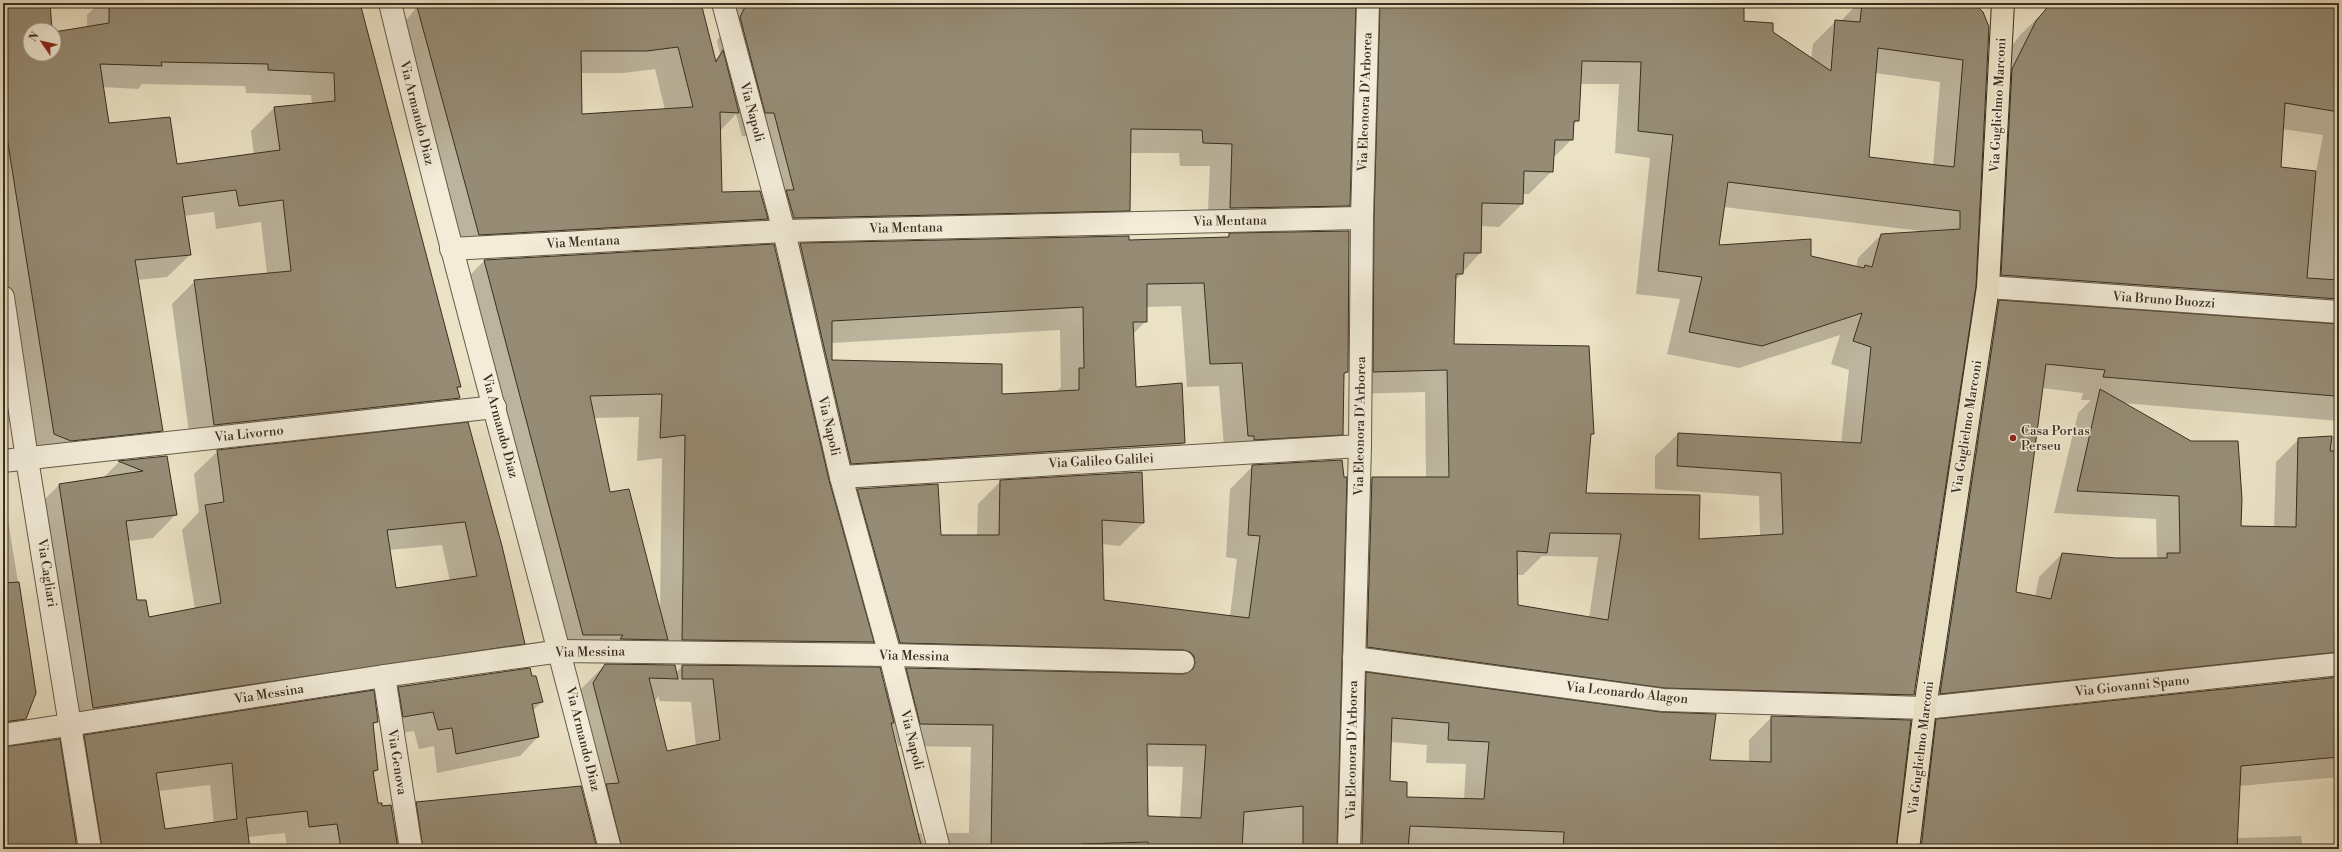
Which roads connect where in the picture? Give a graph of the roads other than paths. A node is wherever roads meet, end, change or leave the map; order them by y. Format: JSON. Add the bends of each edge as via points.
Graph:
{"nodes":[{"id":1,"x":390,"y":3,"type":"edge"},
{"id":2,"x":723,"y":3,"type":"edge"},
{"id":3,"x":1368,"y":3,"type":"edge"},
{"id":4,"x":2003,"y":3,"type":"edge"},
{"id":5,"x":1362,"y":218,"type":"junction"},
{"id":6,"x":784,"y":231,"type":"junction"},
{"id":7,"x":451,"y":249,"type":"junction"},
{"id":8,"x":1988,"y":287,"type":"junction"},
{"id":9,"x":3,"y":297,"type":"edge"},
{"id":10,"x":2339,"y":312,"type":"edge"},
{"id":11,"x":495,"y":407,"type":"junction"},
{"id":12,"x":1360,"y":446,"type":"junction"},
{"id":13,"x":27,"y":459,"type":"junction"},
{"id":14,"x":3,"y":461,"type":"edge"},
{"id":15,"x":841,"y":477,"type":"junction"},
{"id":16,"x":561,"y":651,"type":"junction"},
{"id":17,"x":890,"y":655,"type":"junction"},
{"id":18,"x":1354,"y":658,"type":"junction"},
{"id":19,"x":1183,"y":662,"type":"dead end"},
{"id":20,"x":2339,"y":664,"type":"edge"},
{"id":21,"x":384,"y":676,"type":"junction"},
{"id":22,"x":1925,"y":708,"type":"junction"},
{"id":23,"x":72,"y":726,"type":"junction"},
{"id":24,"x":3,"y":735,"type":"edge"},
{"id":25,"x":90,"y":849,"type":"edge"},
{"id":26,"x":411,"y":849,"type":"edge"},
{"id":27,"x":610,"y":849,"type":"edge"},
{"id":28,"x":939,"y":849,"type":"edge"},
{"id":29,"x":1349,"y":849,"type":"edge"},
{"id":30,"x":1908,"y":849,"type":"edge"}],
"edges":[{"from":1,"to":7,"type":"street","name":"Via Armando Diaz"},
{"from":2,"to":6,"type":"street","name":"Via Napoli"},
{"from":3,"to":5,"type":"street","name":"Via Eleonora D'Arborea"},
{"from":4,"to":8,"type":"main road","name":"Via Guglielmo Marconi"},
{"from":5,"to":6,"type":"street","name":"Via Mentana"},
{"from":5,"to":12,"type":"street","name":"Via Eleonora D'Arborea"},
{"from":6,"to":7,"type":"street","name":"Via Mentana"},
{"from":6,"to":15,"type":"street","name":"Via Napoli"},
{"from":7,"to":11,"type":"street","name":"Via Armando Diaz"},
{"from":8,"to":10,"type":"street","name":"Via Bruno Buozzi"},
{"from":8,"to":22,"type":"main road","name":"Via Guglielmo Marconi"},
{"from":9,"to":13,"type":"street","name":"Via Cagliari"},
{"from":11,"to":13,"type":"street","name":"Via Livorno"},
{"from":11,"to":16,"type":"street","name":"Via Armando Diaz"},
{"from":12,"to":15,"type":"street","name":"Via Galileo Galilei"},
{"from":12,"to":18,"type":"street","name":"Via Eleonora D'Arborea"},
{"from":13,"to":14,"type":"street","name":"Via Livorno"},
{"from":13,"to":23,"type":"street","name":"Via Cagliari"},
{"from":15,"to":17,"type":"street","name":"Via Napoli"},
{"from":16,"to":17,"type":"street","name":"Via Messina"},
{"from":16,"to":21,"type":"street","name":"Via Messina"},
{"from":16,"to":27,"type":"street","name":"Via Armando Diaz"},
{"from":17,"to":19,"type":"street","name":"Via Messina"},
{"from":17,"to":28,"type":"street","name":"Via Napoli"},
{"from":18,"to":22,"type":"street","name":"Via Leonardo Alagon","via":[[1663,700]]},
{"from":18,"to":29,"type":"street","name":"Via Eleonora D'Arborea"},
{"from":20,"to":22,"type":"street","name":"Via Giovanni Spano"},
{"from":21,"to":23,"type":"street","name":"Via Messina"},
{"from":21,"to":26,"type":"street","name":"Via Genova"},
{"from":22,"to":30,"type":"main road","name":"Via Guglielmo Marconi"},
{"from":23,"to":24,"type":"street","name":"Via Messina"},
{"from":23,"to":25,"type":"street","name":"Via Cagliari"}]}
